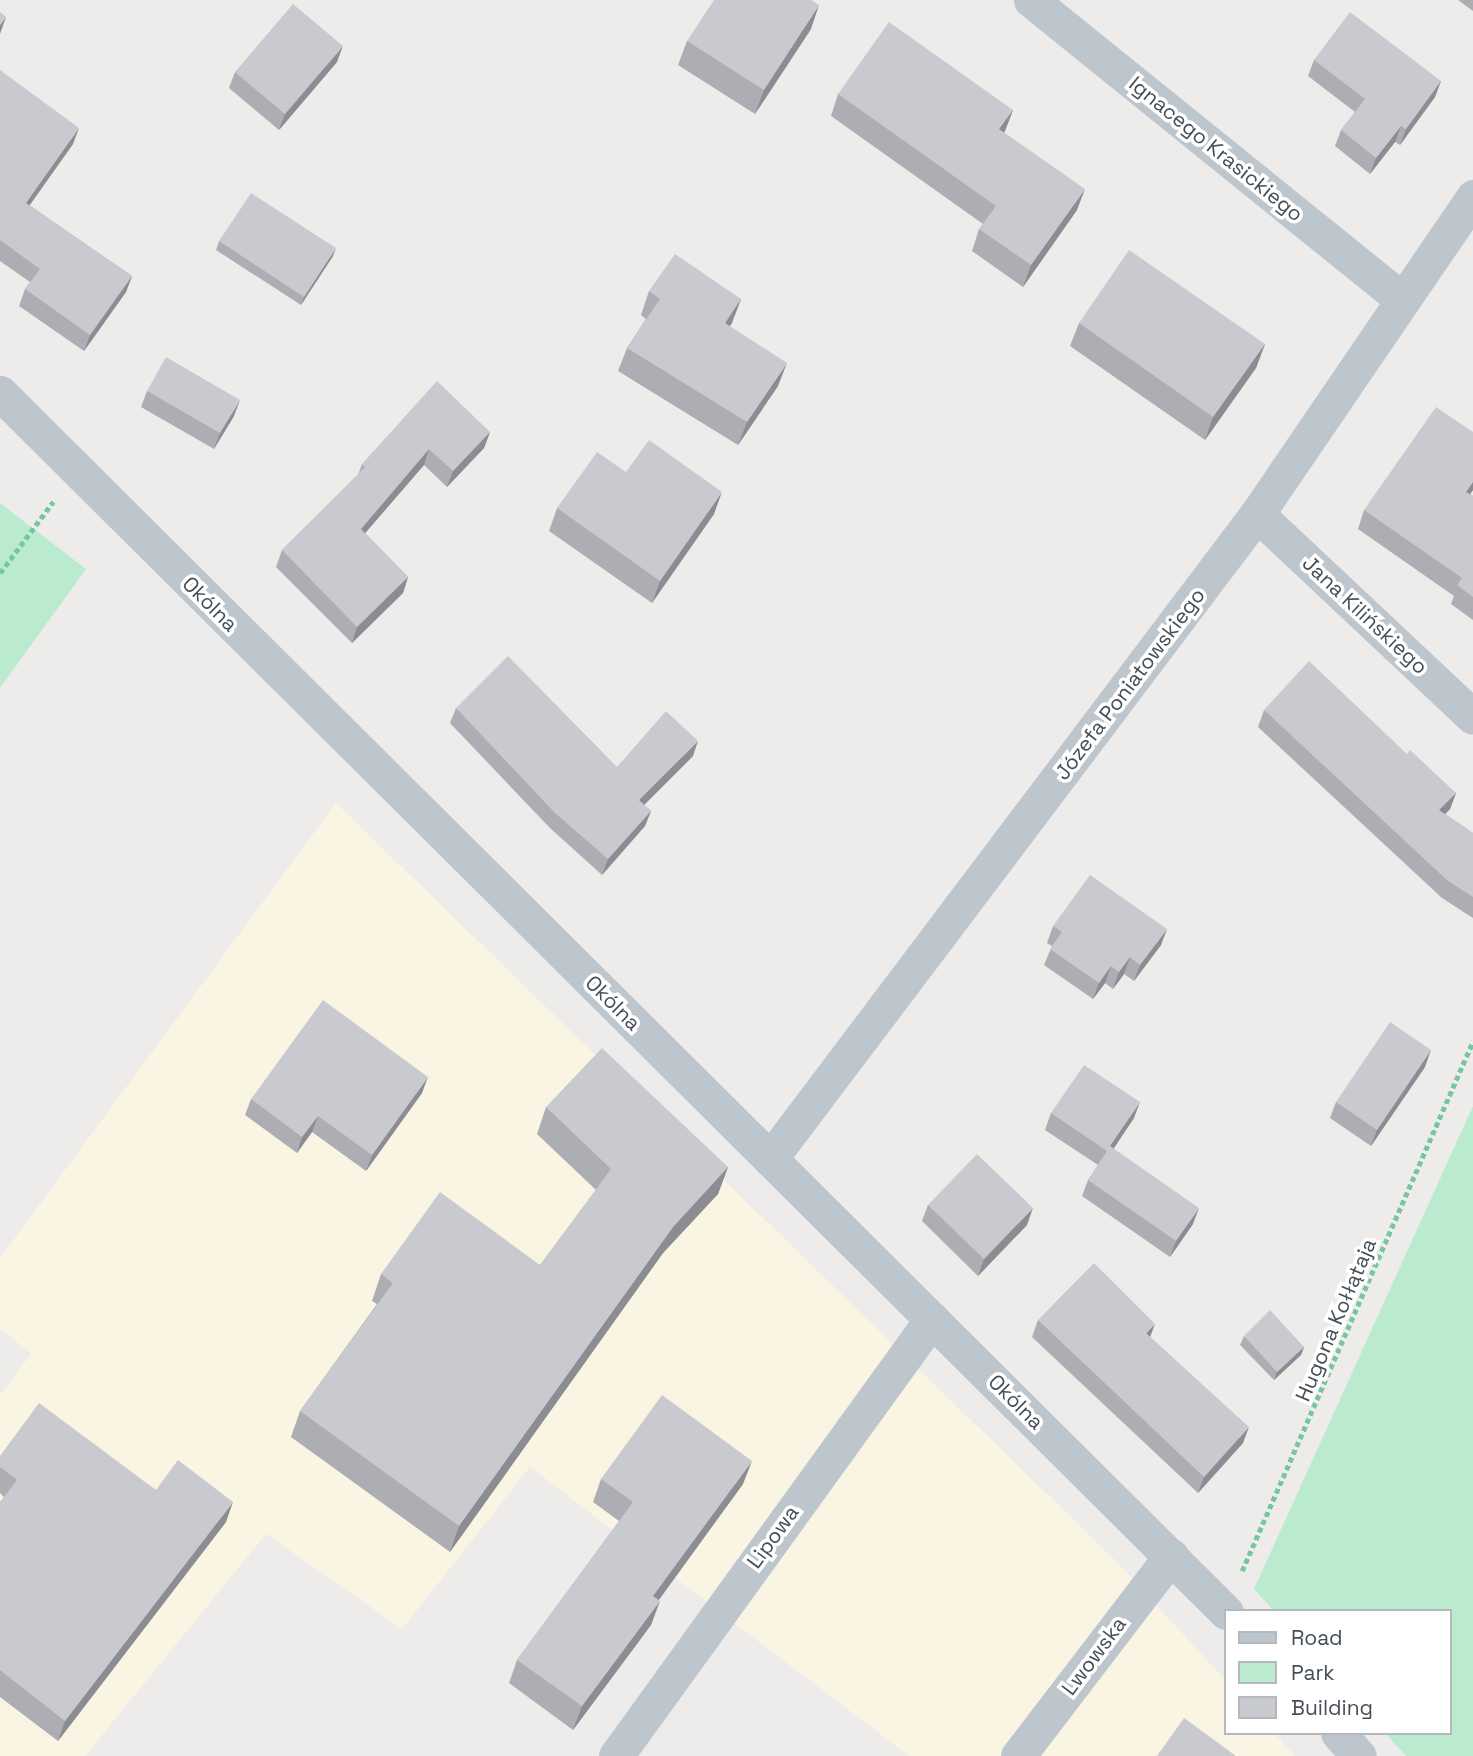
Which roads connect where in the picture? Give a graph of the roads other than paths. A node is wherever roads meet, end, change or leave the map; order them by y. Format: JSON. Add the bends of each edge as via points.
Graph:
{"nodes":[{"id":1,"x":1031,"y":0,"type":"edge"},
{"id":2,"x":1473,"y":197,"type":"edge"},
{"id":3,"x":1402,"y":299,"type":"junction"},
{"id":4,"x":0,"y":393,"type":"edge"},
{"id":5,"x":1257,"y":514,"type":"junction"},
{"id":6,"x":1473,"y":717,"type":"edge"},
{"id":7,"x":770,"y":1159,"type":"junction"},
{"id":8,"x":932,"y":1319,"type":"junction"},
{"id":9,"x":1171,"y":1556,"type":"junction"},
{"id":10,"x":1224,"y":1610,"type":"edge"},
{"id":11,"x":1340,"y":1735,"type":"edge"},
{"id":12,"x":616,"y":1756,"type":"edge"},
{"id":13,"x":1018,"y":1756,"type":"edge"},
{"id":14,"x":1359,"y":1756,"type":"edge"}],
"edges":[{"from":1,"to":3,"type":"street","name":"Ignacego Krasickiego"},
{"from":2,"to":3,"type":"street","name":"Józefa Poniatowskiego"},
{"from":3,"to":5,"type":"street","name":"Józefa Poniatowskiego"},
{"from":4,"to":7,"type":"street","name":"Okólna"},
{"from":5,"to":6,"type":"street","name":"Jana Kilińskiego"},
{"from":5,"to":7,"type":"street","name":"Józefa Poniatowskiego"},
{"from":7,"to":8,"type":"street","name":"Okólna"},
{"from":8,"to":9,"type":"street","name":"Okólna"},
{"from":8,"to":12,"type":"street","name":"Lipowa"},
{"from":9,"to":10,"type":"street","name":"Okólna"},
{"from":9,"to":13,"type":"street","name":"Lwowska"},
{"from":11,"to":14,"type":"street"}]}
